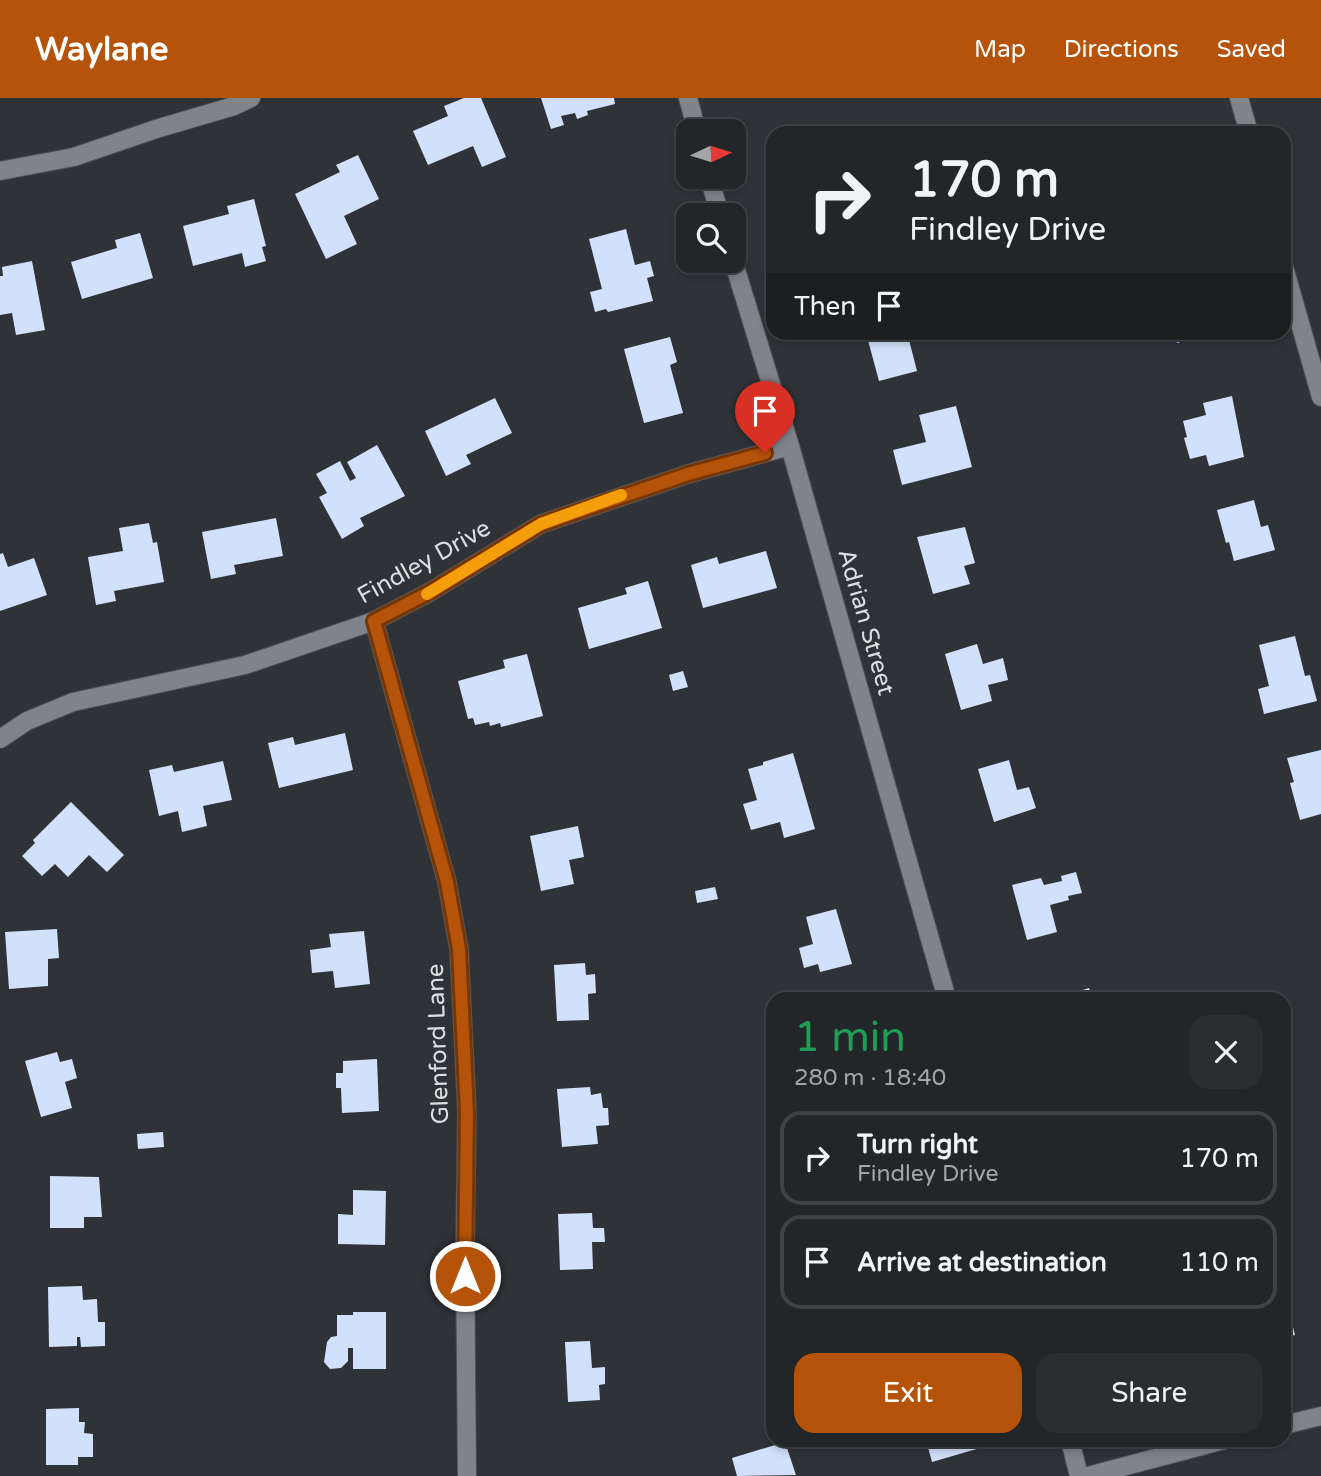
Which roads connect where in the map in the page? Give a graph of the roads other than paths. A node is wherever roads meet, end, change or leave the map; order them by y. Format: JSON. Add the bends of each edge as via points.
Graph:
{"nodes":[{"id":1,"x":688,"y":98,"type":"edge"},
{"id":2,"x":1239,"y":98,"type":"edge"},
{"id":3,"x":239,"y":101,"type":"edge"},
{"id":4,"x":694,"y":119,"type":"edge"},
{"id":5,"x":1247,"y":126,"type":"edge"},
{"id":6,"x":0,"y":171,"type":"edge"},
{"id":7,"x":737,"y":273,"type":"edge"},
{"id":8,"x":1291,"y":292,"type":"edge"},
{"id":9,"x":1321,"y":397,"type":"edge"},
{"id":10,"x":790,"y":446,"type":"junction"},
{"id":11,"x":374,"y":621,"type":"junction"},
{"id":12,"x":0,"y":739,"type":"edge"},
{"id":13,"x":945,"y":992,"type":"edge"},
{"id":14,"x":1321,"y":1416,"type":"edge"},
{"id":15,"x":1291,"y":1423,"type":"edge"},
{"id":16,"x":1072,"y":1447,"type":"edge"},
{"id":17,"x":1198,"y":1447,"type":"edge"},
{"id":18,"x":467,"y":1476,"type":"edge"},
{"id":19,"x":1079,"y":1476,"type":"edge"},
{"id":20,"x":1088,"y":1476,"type":"edge"}],
"edges":[{"from":1,"to":4,"type":"street"},
{"from":2,"to":5,"type":"street"},
{"from":3,"to":6,"type":"street","via":[[74,157]]},
{"from":7,"to":10,"type":"street","name":"Adrian Street"},
{"from":8,"to":9,"type":"street"},
{"from":10,"to":11,"type":"street","name":"Findley Drive","via":[[688,474],[541,524]]},
{"from":10,"to":13,"type":"street","name":"Adrian Street"},
{"from":11,"to":12,"type":"street","name":"Findley Drive","via":[[245,665],[73,702],[27,721]]},
{"from":11,"to":18,"type":"street","name":"Glenford Lane","via":[[447,882],[459,949],[467,1112]]},
{"from":14,"to":15,"type":"street"},
{"from":16,"to":19,"type":"street"},
{"from":17,"to":20,"type":"street"}]}
